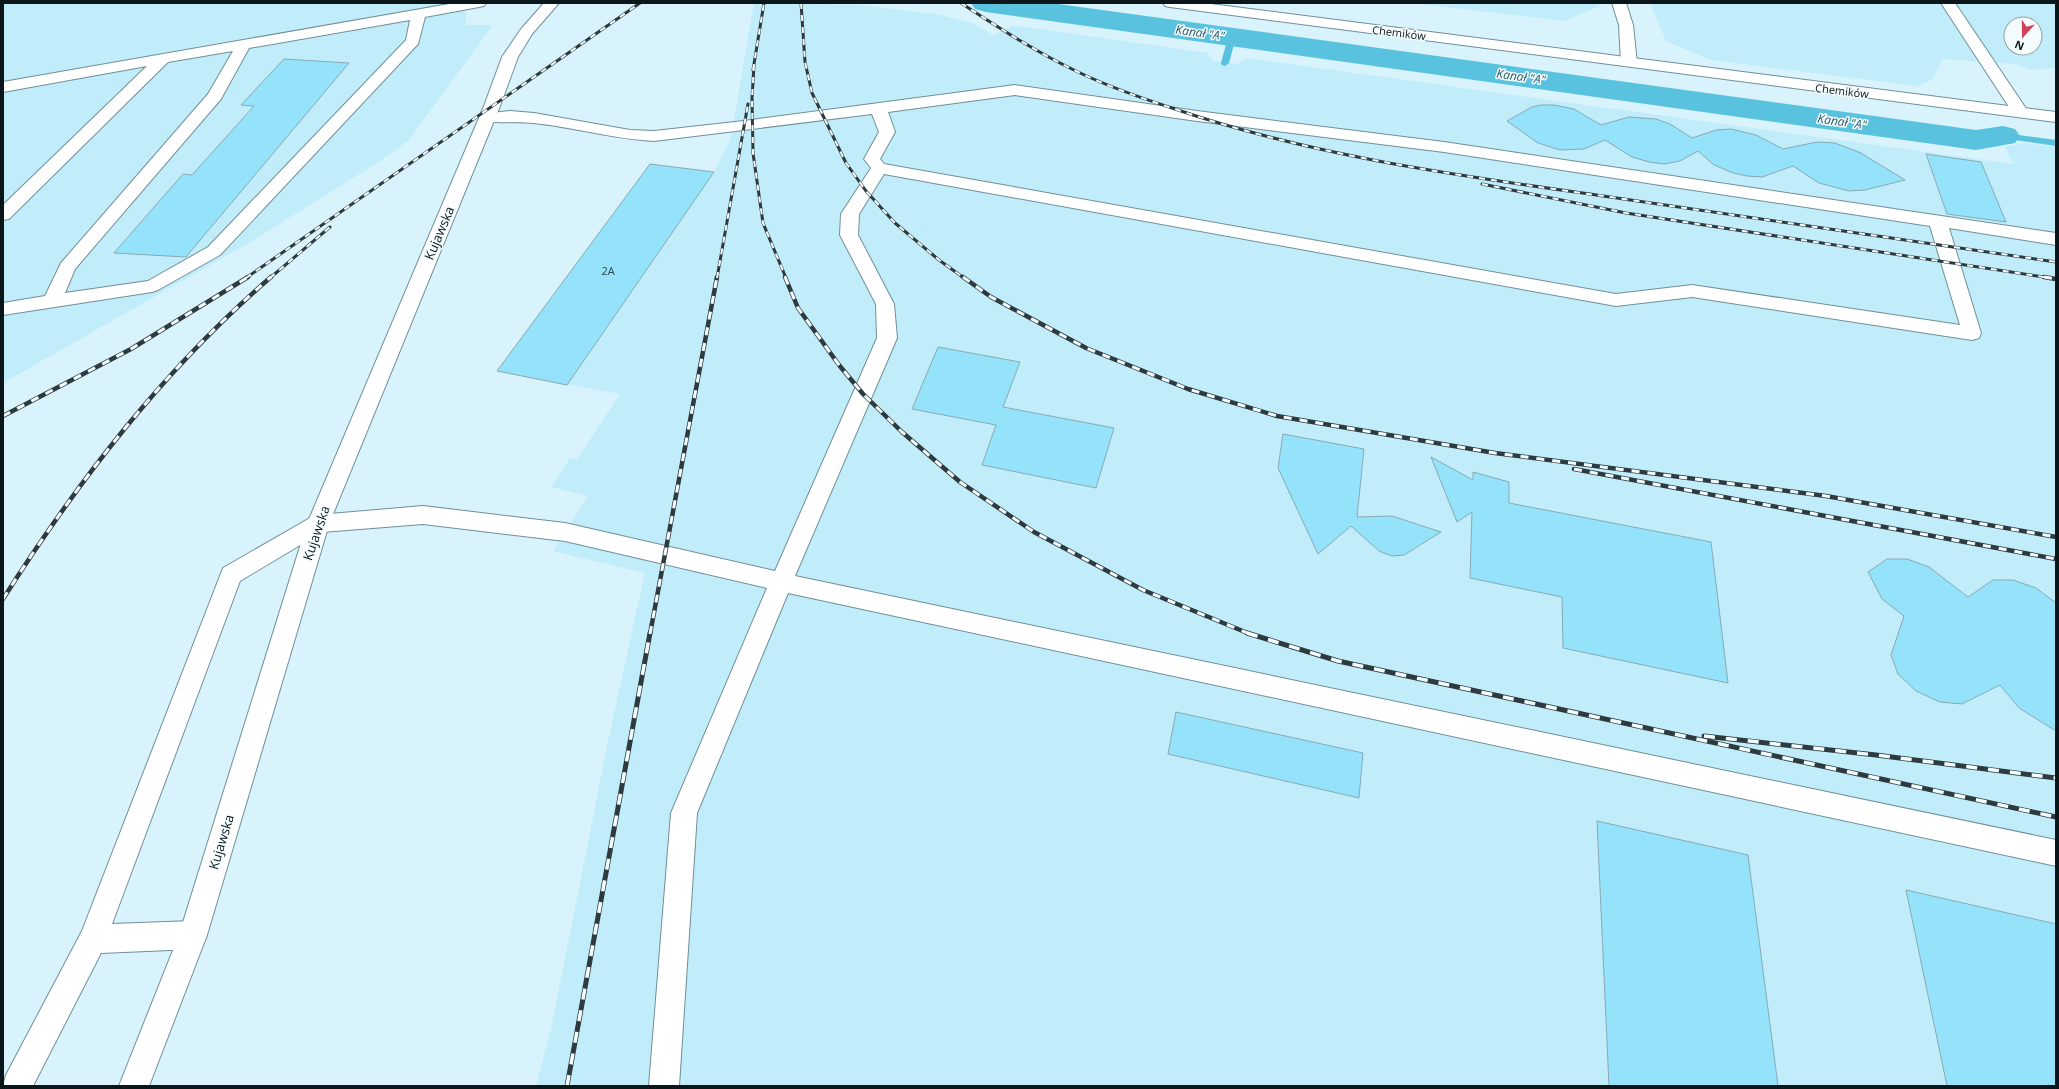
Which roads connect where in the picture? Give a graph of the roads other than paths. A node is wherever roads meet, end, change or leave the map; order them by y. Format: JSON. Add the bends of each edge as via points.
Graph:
{"nodes":[{"id":1,"x":480,"y":3,"type":"edge"},
{"id":2,"x":552,"y":3,"type":"edge"},
{"id":3,"x":1170,"y":3,"type":"edge"},
{"id":4,"x":1619,"y":3,"type":"edge"},
{"id":5,"x":1948,"y":3,"type":"edge"},
{"id":6,"x":418,"y":14,"type":"junction"},
{"id":7,"x":243,"y":46,"type":"junction"},
{"id":8,"x":164,"y":58,"type":"junction"},
{"id":9,"x":1629,"y":63,"type":"junction"},
{"id":10,"x":3,"y":86,"type":"edge"},
{"id":11,"x":878,"y":107,"type":"junction"},
{"id":12,"x":2021,"y":113,"type":"junction"},
{"id":13,"x":487,"y":117,"type":"junction"},
{"id":14,"x":2056,"y":117,"type":"edge"},
{"id":15,"x":879,"y":168,"type":"junction"},
{"id":16,"x":3,"y":215,"type":"edge"},
{"id":17,"x":1938,"y":222,"type":"junction"},
{"id":18,"x":2056,"y":239,"type":"edge"},
{"id":19,"x":52,"y":300,"type":"junction"},
{"id":20,"x":3,"y":309,"type":"edge"},
{"id":21,"x":318,"y":524,"type":"junction"},
{"id":22,"x":781,"y":582,"type":"junction"},
{"id":23,"x":2056,"y":853,"type":"edge"},
{"id":24,"x":193,"y":934,"type":"junction"},
{"id":25,"x":93,"y":939,"type":"junction"},
{"id":26,"x":17,"y":1086,"type":"edge"},
{"id":27,"x":134,"y":1086,"type":"edge"},
{"id":28,"x":664,"y":1086,"type":"edge"}],
"edges":[{"from":1,"to":6,"type":"street"},
{"from":2,"to":13,"type":"street","name":"Kujawska","via":[[526,32],[510,57]]},
{"from":3,"to":9,"type":"street","name":"Chemików"},
{"from":4,"to":9,"type":"street","via":[[1626,25]]},
{"from":5,"to":12,"type":"street"},
{"from":6,"to":7,"type":"street"},
{"from":6,"to":19,"type":"street","via":[[413,41],[214,251],[152,286]]},
{"from":7,"to":8,"type":"street"},
{"from":7,"to":19,"type":"street","via":[[215,96],[67,267]]},
{"from":8,"to":10,"type":"street"},
{"from":8,"to":16,"type":"street"},
{"from":9,"to":12,"type":"street","name":"Chemików"},
{"from":11,"to":13,"type":"street","via":[[654,136],[630,135],[534,118]]},
{"from":11,"to":15,"type":"street","via":[[887,132],[872,159]]},
{"from":11,"to":17,"type":"street","via":[[1015,90],[1444,147]]},
{"from":12,"to":14,"type":"street","name":"Chemików"},
{"from":13,"to":21,"type":"street","name":"Kujawska"},
{"from":15,"to":17,"type":"street","via":[[1616,300],[1692,291],[1972,333]]},
{"from":15,"to":22,"type":"street","via":[[850,214],[849,235],[885,304],[887,338]]},
{"from":17,"to":18,"type":"street"},
{"from":19,"to":20,"type":"street"},
{"from":21,"to":22,"type":"street","via":[[423,515],[565,532]]},
{"from":21,"to":24,"type":"street","name":"Kujawska"},
{"from":21,"to":25,"type":"street","via":[[231,575]]},
{"from":22,"to":23,"type":"street"},
{"from":22,"to":28,"type":"street","via":[[684,813]]},
{"from":24,"to":25,"type":"street"},
{"from":24,"to":27,"type":"street","name":"Kujawska"},
{"from":25,"to":26,"type":"street"}]}
